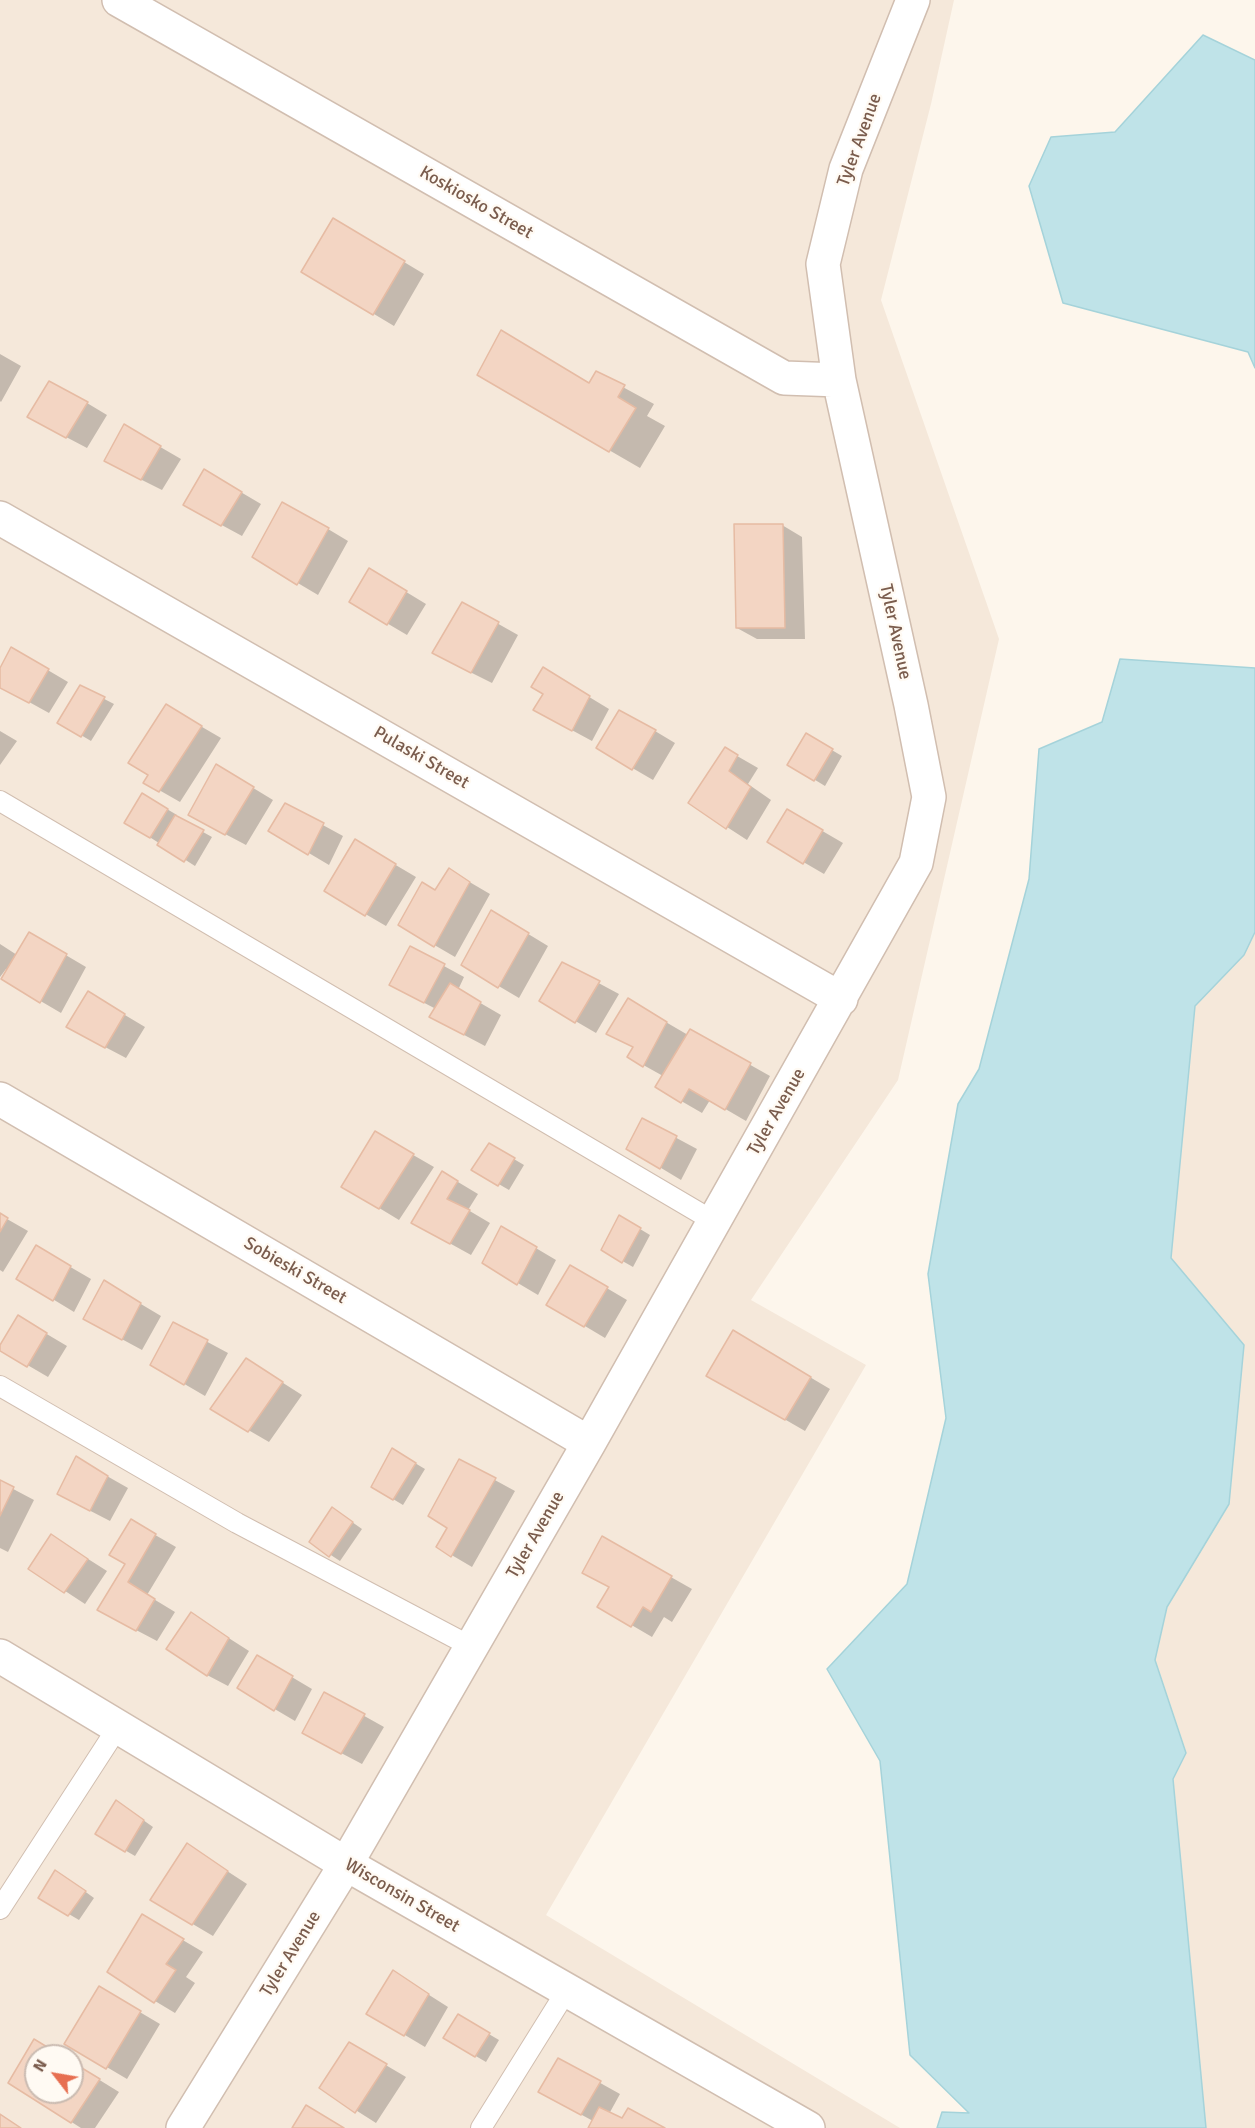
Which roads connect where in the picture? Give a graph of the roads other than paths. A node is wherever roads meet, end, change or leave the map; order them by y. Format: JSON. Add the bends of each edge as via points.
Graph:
{"nodes":[{"id":1,"x":119,"y":0,"type":"edge"},
{"id":2,"x":913,"y":0,"type":"edge"},
{"id":3,"x":839,"y":380,"type":"junction"},
{"id":4,"x":0,"y":518,"type":"edge"},
{"id":5,"x":0,"y":801,"type":"edge"},
{"id":6,"x":841,"y":999,"type":"junction"},
{"id":7,"x":0,"y":1099,"type":"edge"},
{"id":8,"x":715,"y":1222,"type":"junction"},
{"id":9,"x":0,"y":1386,"type":"edge"},
{"id":10,"x":589,"y":1443,"type":"junction"},
{"id":11,"x":472,"y":1647,"type":"junction"},
{"id":12,"x":0,"y":1656,"type":"edge"},
{"id":13,"x":118,"y":1727,"type":"junction"},
{"id":14,"x":346,"y":1864,"type":"junction"},
{"id":15,"x":0,"y":1910,"type":"edge"},
{"id":16,"x":567,"y":1990,"type":"junction"},
{"id":17,"x":183,"y":2128,"type":"edge"},
{"id":18,"x":481,"y":2128,"type":"edge"},
{"id":19,"x":808,"y":2128,"type":"edge"}],
"edges":[{"from":1,"to":3,"type":"street","name":"Koskiosko Street","via":[[784,378]]},
{"from":2,"to":3,"type":"street","name":"Tyler Avenue","via":[[846,169],[823,264]]},
{"from":3,"to":6,"type":"street","name":"Tyler Avenue","via":[[929,797],[916,863]]},
{"from":4,"to":6,"type":"street","name":"Pulaski Street"},
{"from":5,"to":8,"type":"lane"},
{"from":6,"to":8,"type":"street","name":"Tyler Avenue"},
{"from":7,"to":10,"type":"street","name":"Sobieski Street"},
{"from":8,"to":10,"type":"street","name":"Tyler Avenue"},
{"from":9,"to":11,"type":"lane","via":[[237,1522]]},
{"from":10,"to":11,"type":"street","name":"Tyler Avenue"},
{"from":11,"to":14,"type":"street","name":"Tyler Avenue"},
{"from":12,"to":13,"type":"street","name":"Wisconsin Street"},
{"from":13,"to":14,"type":"street","name":"Wisconsin Street"},
{"from":13,"to":15,"type":"lane"},
{"from":14,"to":16,"type":"street","name":"Wisconsin Street"},
{"from":14,"to":17,"type":"street","name":"Tyler Avenue"},
{"from":16,"to":18,"type":"lane"},
{"from":16,"to":19,"type":"street","name":"Wisconsin Street"}]}
